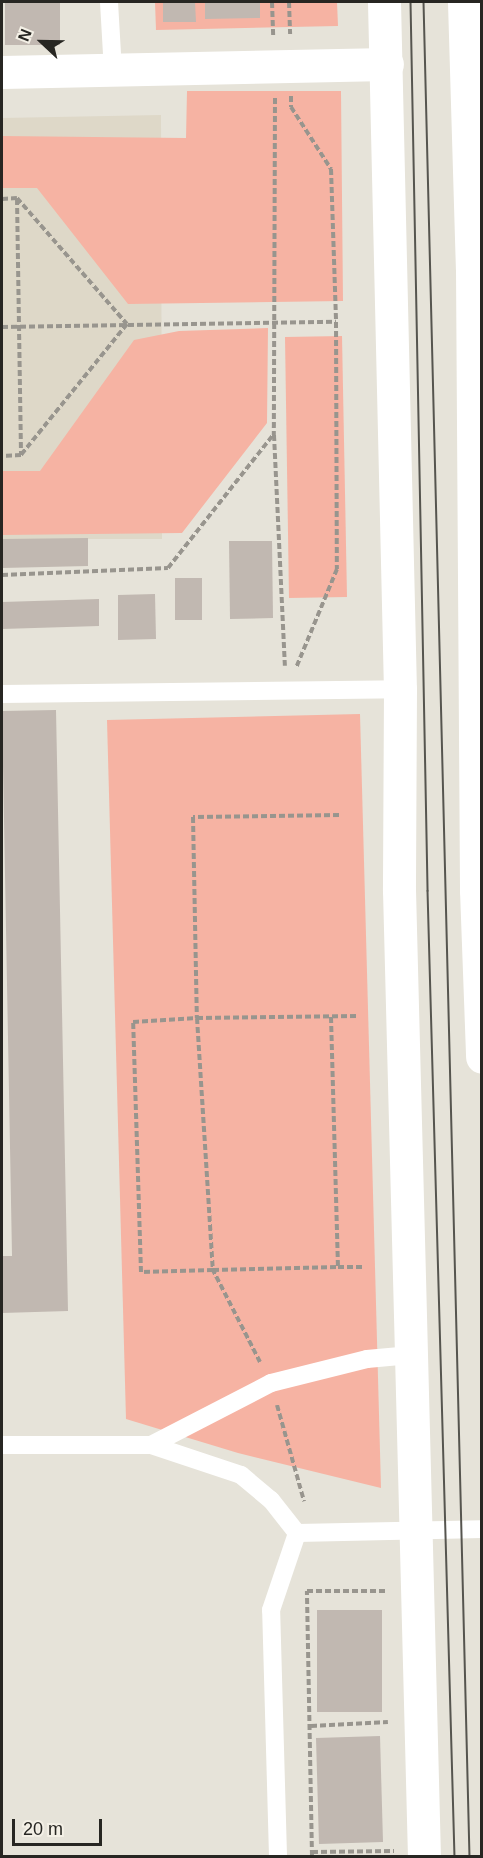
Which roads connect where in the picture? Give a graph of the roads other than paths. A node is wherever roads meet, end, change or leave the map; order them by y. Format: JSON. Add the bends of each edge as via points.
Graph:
{"nodes":[{"id":1,"x":109,"y":2,"type":"edge"},
{"id":2,"x":384,"y":2,"type":"edge"},
{"id":3,"x":464,"y":2,"type":"edge"},
{"id":4,"x":387,"y":64,"type":"junction"},
{"id":5,"x":113,"y":71,"type":"junction"},
{"id":6,"x":2,"y":72,"type":"edge"},
{"id":7,"x":477,"y":267,"type":"edge"},
{"id":8,"x":400,"y":689,"type":"junction"},
{"id":9,"x":2,"y":694,"type":"edge"},
{"id":10,"x":482,"y":1057,"type":"edge"},
{"id":11,"x":411,"y":1355,"type":"junction"},
{"id":12,"x":2,"y":1445,"type":"edge"},
{"id":13,"x":151,"y":1445,"type":"junction"},
{"id":14,"x":482,"y":1529,"type":"edge"},
{"id":15,"x":417,"y":1531,"type":"junction"},
{"id":16,"x":305,"y":1533,"type":"junction"},
{"id":17,"x":405,"y":1855,"type":"edge"},
{"id":18,"x":278,"y":1857,"type":"edge"}],
"edges":[{"from":1,"to":5,"type":"lane"},
{"from":2,"to":4,"type":"main road"},
{"from":3,"to":7,"type":"main road"},
{"from":4,"to":5,"type":"main road"},
{"from":4,"to":8,"type":"main road"},
{"from":5,"to":6,"type":"main road"},
{"from":7,"to":10,"type":"main road","via":[[476,878]]},
{"from":8,"to":9,"type":"lane"},
{"from":8,"to":11,"type":"main road","via":[[399,890]]},
{"from":11,"to":13,"type":"lane","via":[[367,1359],[271,1383]]},
{"from":11,"to":15,"type":"main road"},
{"from":12,"to":13,"type":"lane"},
{"from":13,"to":16,"type":"lane","via":[[241,1475]]},
{"from":14,"to":15,"type":"lane"},
{"from":15,"to":16,"type":"lane"},
{"from":15,"to":17,"type":"main road"},
{"from":16,"to":18,"type":"lane","via":[[271,1610]]}]}
